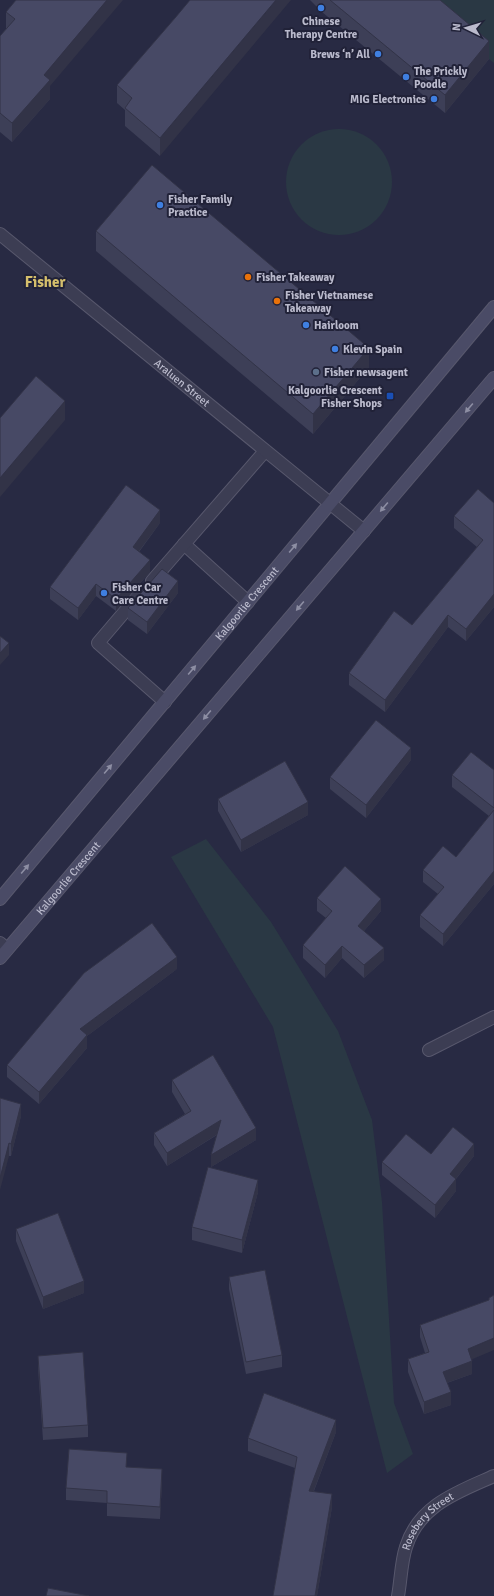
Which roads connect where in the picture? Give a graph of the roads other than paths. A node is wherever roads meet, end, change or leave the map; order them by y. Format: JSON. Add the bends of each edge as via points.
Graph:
{"nodes":[{"id":1,"x":0,"y":234,"type":"edge"},
{"id":2,"x":494,"y":307,"type":"edge"},
{"id":3,"x":494,"y":378,"type":"edge"},
{"id":4,"x":265,"y":451,"type":"junction"},
{"id":5,"x":330,"y":503,"type":"junction"},
{"id":6,"x":364,"y":531,"type":"junction"},
{"id":7,"x":184,"y":544,"type":"junction"},
{"id":8,"x":248,"y":602,"type":"junction"},
{"id":9,"x":165,"y":702,"type":"junction"},
{"id":10,"x":0,"y":899,"type":"edge"},
{"id":11,"x":2,"y":950,"type":"edge"},
{"id":12,"x":494,"y":1017,"type":"edge"},
{"id":13,"x":429,"y":1050,"type":"dead end"},
{"id":14,"x":494,"y":1476,"type":"edge"},
{"id":15,"x":398,"y":1596,"type":"edge"}],
"edges":[{"from":1,"to":4,"type":"street","name":"Araluen Street"},
{"from":2,"to":5,"type":"street","name":"Kalgoorlie Crescent"},
{"from":3,"to":6,"type":"street","name":"Kalgoorlie Crescent","one_way":true},
{"from":4,"to":5,"type":"street","name":"Araluen Street"},
{"from":4,"to":7,"type":"street"},
{"from":5,"to":6,"type":"street","name":"Araluen Street"},
{"from":8,"to":5,"type":"street","name":"Kalgoorlie Crescent","one_way":true},
{"from":6,"to":11,"type":"street","name":"Kalgoorlie Crescent","one_way":true},
{"from":7,"to":8,"type":"street"},
{"from":7,"to":9,"type":"street","via":[[98,643]]},
{"from":9,"to":8,"type":"street","name":"Kalgoorlie Crescent","one_way":true},
{"from":10,"to":9,"type":"street","name":"Kalgoorlie Crescent","one_way":true},
{"from":12,"to":13,"type":"street"},
{"from":14,"to":15,"type":"street","name":"Rosebery Street","via":[[440,1501],[419,1521],[410,1534],[405,1548]]}]}
